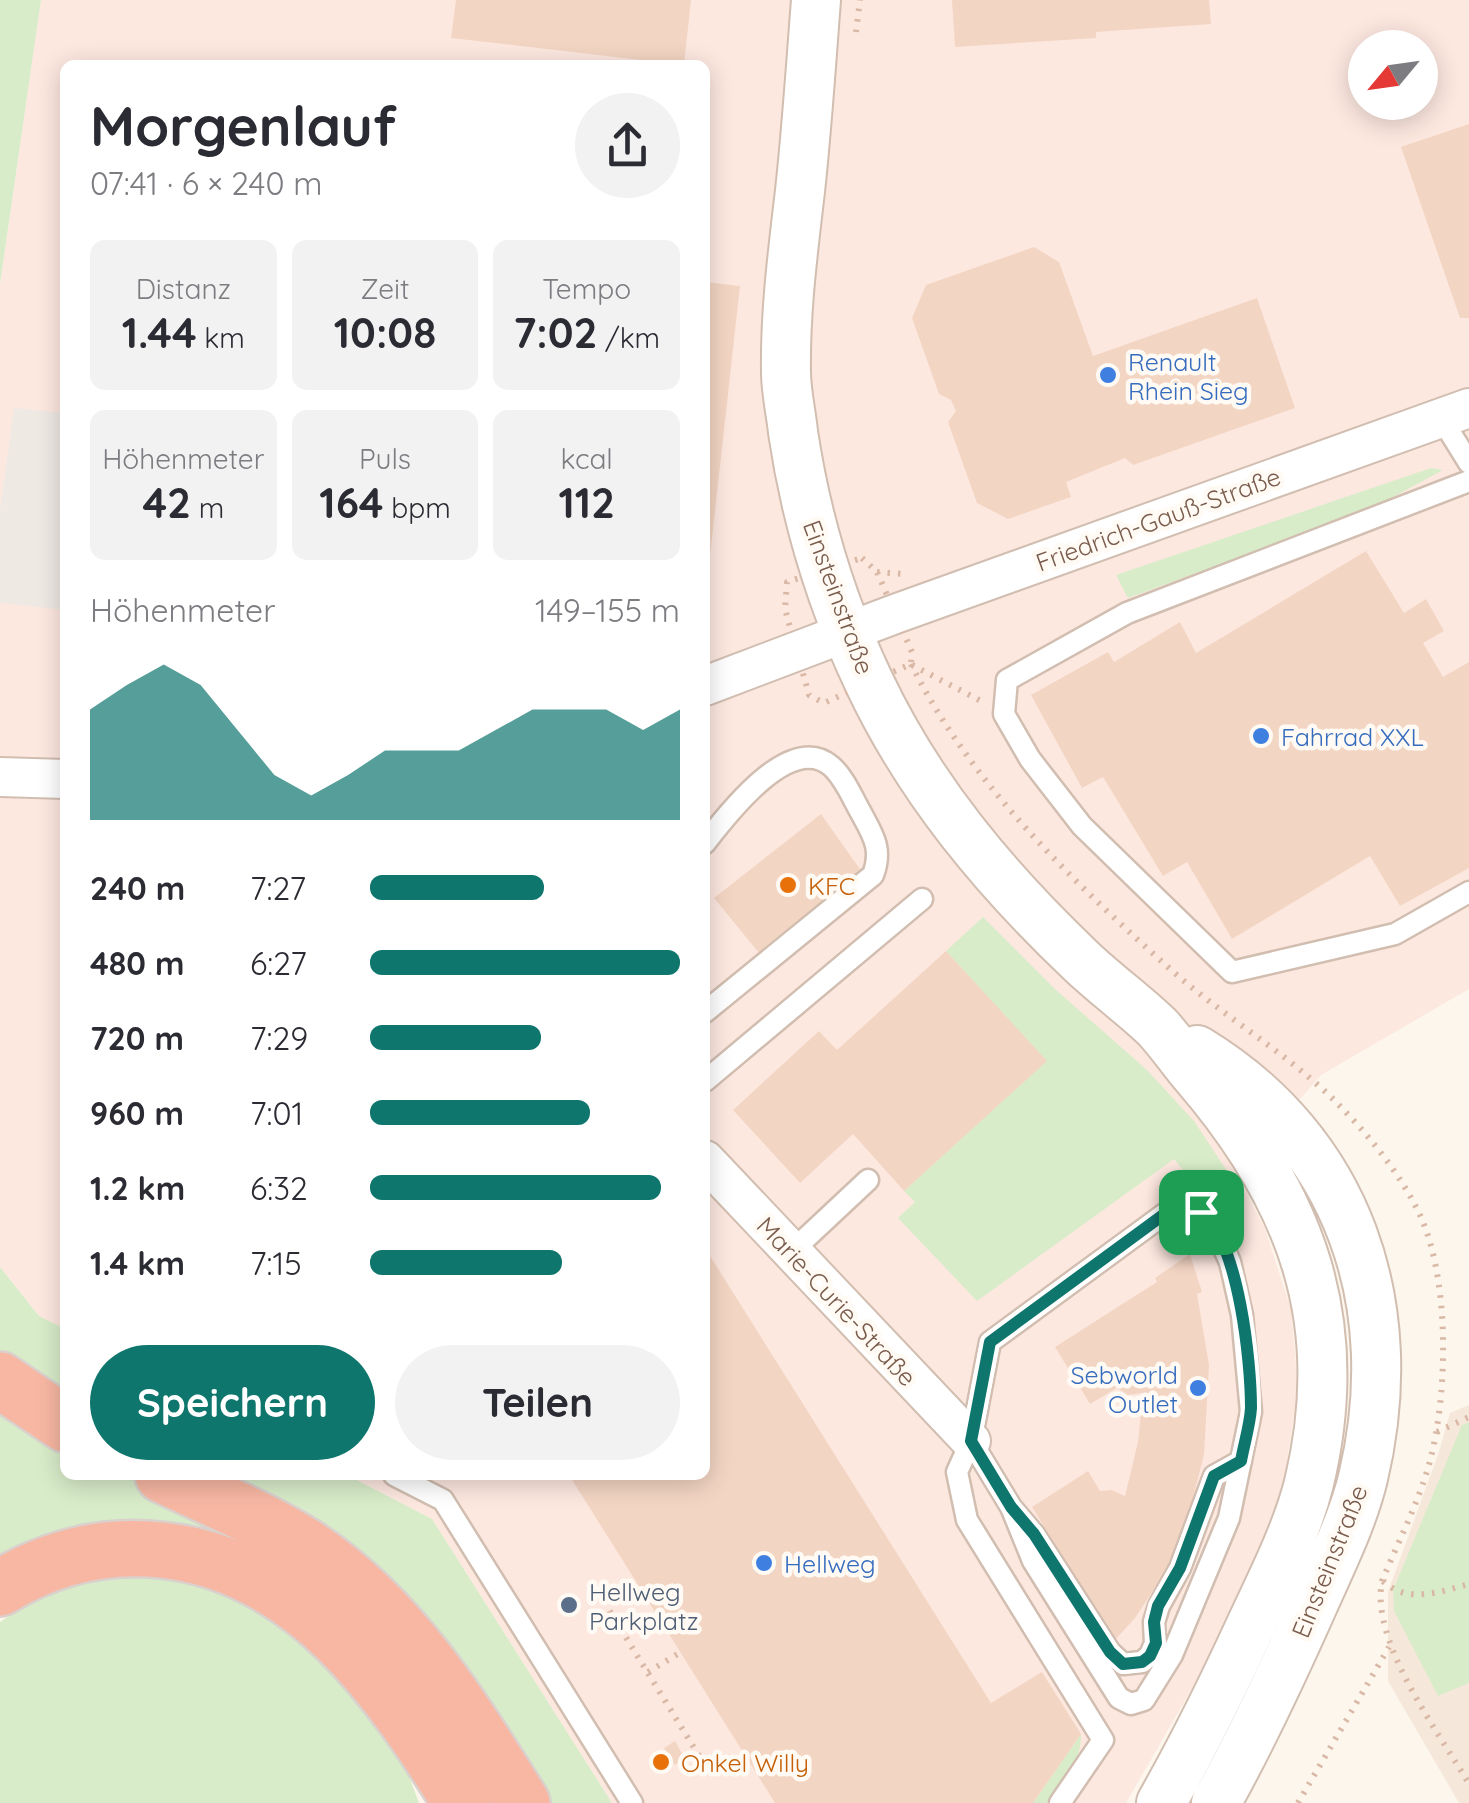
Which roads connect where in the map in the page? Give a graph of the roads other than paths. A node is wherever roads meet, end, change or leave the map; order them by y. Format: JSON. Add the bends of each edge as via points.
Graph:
{"nodes":[{"id":1,"x":816,"y":0,"type":"edge"},
{"id":2,"x":1455,"y":413,"type":"edge"},
{"id":3,"x":1469,"y":463,"type":"edge"},
{"id":4,"x":1469,"y":481,"type":"edge"},
{"id":5,"x":847,"y":632,"type":"junction"},
{"id":6,"x":710,"y":684,"type":"edge"},
{"id":7,"x":0,"y":776,"type":"edge"},
{"id":8,"x":60,"y":779,"type":"edge"},
{"id":9,"x":710,"y":836,"type":"edge"},
{"id":10,"x":1469,"y":892,"type":"edge"},
{"id":11,"x":922,"y":899,"type":"dead end"},
{"id":12,"x":710,"y":1008,"type":"edge"},
{"id":13,"x":1158,"y":1029,"type":"junction"},
{"id":14,"x":710,"y":1077,"type":"edge"},
{"id":15,"x":710,"y":1165,"type":"edge"},
{"id":16,"x":868,"y":1180,"type":"dead end"},
{"id":17,"x":790,"y":1253,"type":"junction"},
{"id":18,"x":0,"y":1380,"type":"edge"},
{"id":19,"x":60,"y":1421,"type":"edge"},
{"id":20,"x":964,"y":1457,"type":"junction"},
{"id":21,"x":1241,"y":1461,"type":"junction"},
{"id":22,"x":173,"y":1480,"type":"edge"},
{"id":23,"x":404,"y":1480,"type":"edge"},
{"id":24,"x":1011,"y":1507,"type":"junction"},
{"id":25,"x":0,"y":1588,"type":"edge"},
{"id":26,"x":461,"y":1803,"type":"edge"},
{"id":27,"x":522,"y":1803,"type":"edge"},
{"id":28,"x":632,"y":1803,"type":"edge"},
{"id":29,"x":1060,"y":1803,"type":"edge"},
{"id":30,"x":1161,"y":1803,"type":"edge"},
{"id":31,"x":1216,"y":1803,"type":"edge"}],
"edges":[{"from":1,"to":5,"type":"street","name":"Einsteinstraße","via":[[786,378],[815,542]]},
{"from":2,"to":3,"type":"lane"},
{"from":2,"to":5,"type":"street","name":"Friedrich-Gauß-Straße"},
{"from":4,"to":10,"type":"lane","via":[[1126,613],[1007,680],[1004,714],[1082,826],[1232,972],[1395,934]]},
{"from":5,"to":6,"type":"street"},
{"from":5,"to":13,"type":"street","name":"Einsteinstraße","via":[[895,734],[961,833],[1037,918]]},
{"from":7,"to":8,"type":"street"},
{"from":9,"to":12,"type":"lane","via":[[773,772],[805,758],[830,765],[880,858],[873,875]]},
{"from":11,"to":14,"type":"lane"},
{"from":13,"to":30,"type":"street","name":"Einsteinstraße","via":[[1245,1136],[1288,1213],[1308,1264],[1324,1379],[1308,1487],[1293,1530],[1226,1681]]},
{"from":13,"to":31,"type":"street","name":"Einsteinstraße","via":[[1240,1078],[1300,1136],[1355,1240],[1373,1318],[1372,1431],[1362,1482],[1295,1647]]},
{"from":15,"to":17,"type":"street","name":"Marie-Curie-Straße"},
{"from":16,"to":17,"type":"lane"},
{"from":17,"to":20,"type":"street","name":"Marie-Curie-Straße"},
{"from":18,"to":19,"type":"highway"},
{"from":20,"to":21,"type":"lane","via":[[990,1342],[1174,1207],[1190,1207],[1213,1225],[1242,1315],[1251,1412]]},
{"from":20,"to":24,"type":"lane"},
{"from":20,"to":29,"type":"lane","via":[[967,1520],[1103,1740]]},
{"from":21,"to":24,"type":"lane","via":[[1214,1476],[1180,1568],[1158,1606],[1156,1643],[1150,1656],[1130,1664],[1110,1652]]},
{"from":21,"to":24,"type":"lane","via":[[1229,1518],[1172,1655],[1144,1700],[1131,1704],[1119,1698],[1033,1561]]},
{"from":22,"to":27,"type":"highway","via":[[305,1545],[373,1599],[423,1655]]},
{"from":23,"to":28,"type":"lane","via":[[443,1500]]},
{"from":25,"to":26,"type":"highway","via":[[78,1552],[184,1553],[242,1570],[285,1594],[355,1657]]}]}
